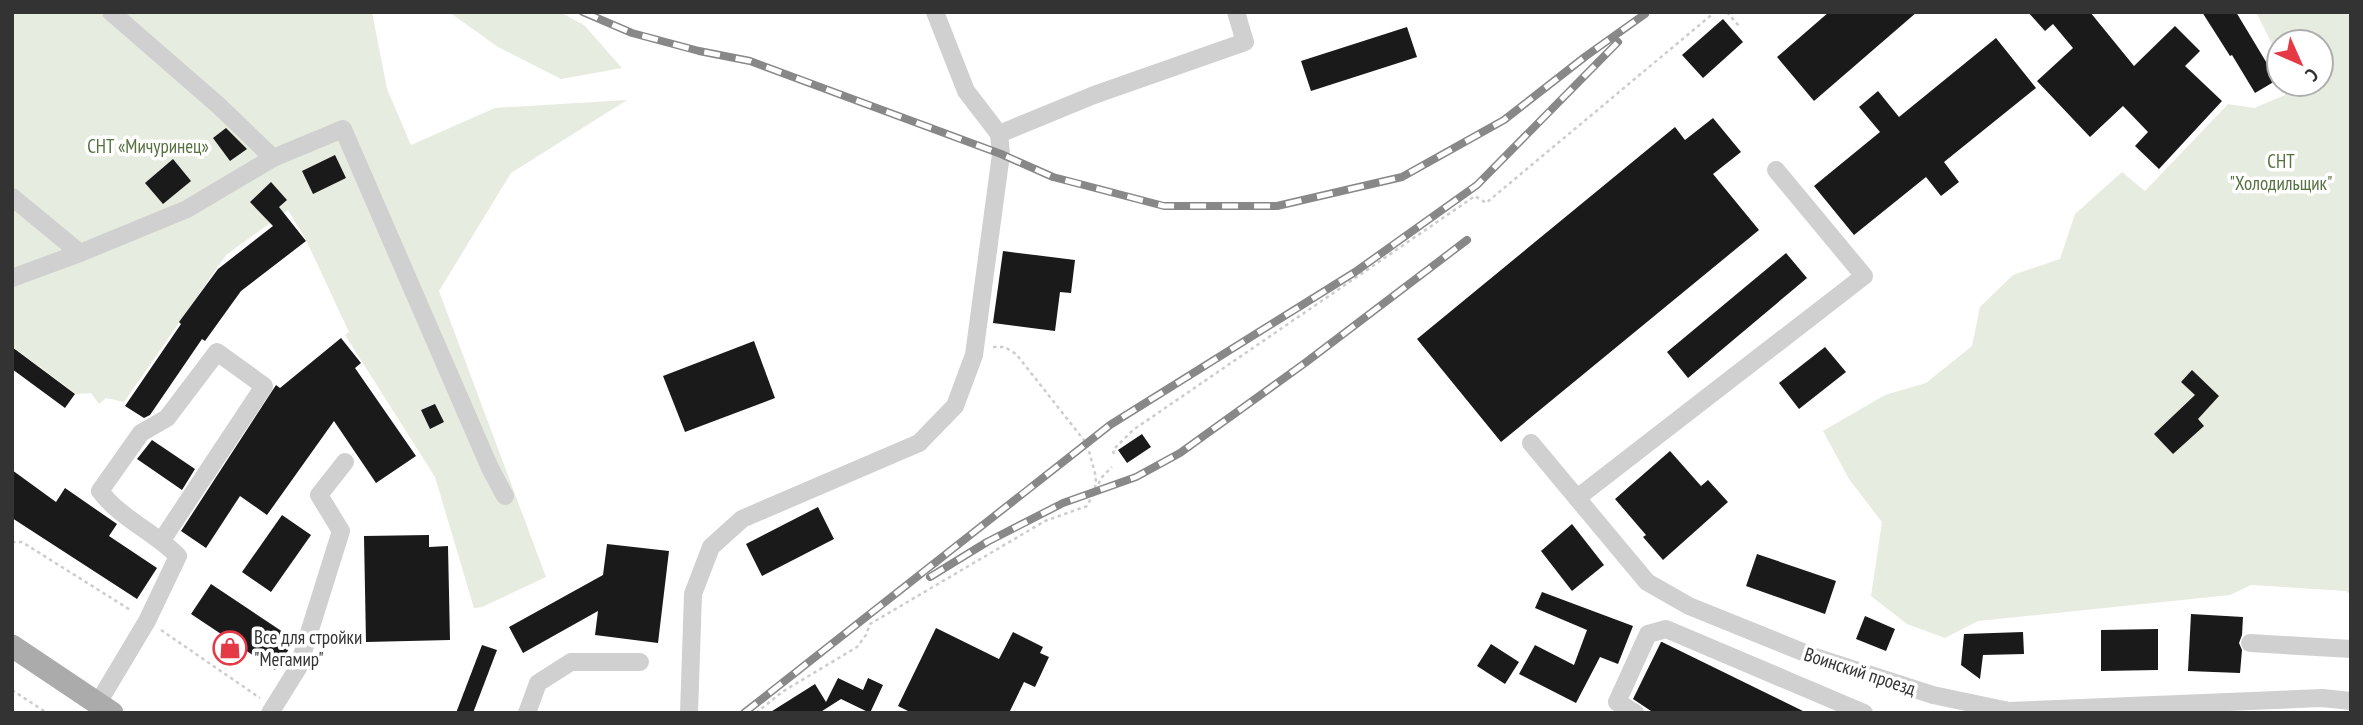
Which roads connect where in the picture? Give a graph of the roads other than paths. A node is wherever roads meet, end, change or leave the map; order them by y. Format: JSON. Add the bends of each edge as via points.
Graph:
{"nodes":[{"id":1,"x":111,"y":12,"type":"edge"},
{"id":2,"x":935,"y":12,"type":"edge"},
{"id":3,"x":1236,"y":12,"type":"edge"},
{"id":4,"x":999,"y":134,"type":"junction"},
{"id":5,"x":273,"y":158,"type":"junction"},
{"id":6,"x":1776,"y":170,"type":"dead end"},
{"id":7,"x":12,"y":197,"type":"edge"},
{"id":8,"x":80,"y":253,"type":"junction"},
{"id":9,"x":12,"y":278,"type":"edge"},
{"id":10,"x":1531,"y":443,"type":"dead end"},
{"id":11,"x":345,"y":462,"type":"dead end"},
{"id":12,"x":505,"y":496,"type":"dead end"},
{"id":13,"x":1577,"y":498,"type":"junction"},
{"id":14,"x":162,"y":540,"type":"junction"},
{"id":15,"x":2250,"y":643,"type":"dead end"},
{"id":16,"x":12,"y":646,"type":"edge"},
{"id":17,"x":2351,"y":649,"type":"edge"},
{"id":18,"x":640,"y":662,"type":"dead end"},
{"id":19,"x":2351,"y":702,"type":"edge"},
{"id":20,"x":2251,"y":707,"type":"edge"},
{"id":21,"x":105,"y":708,"type":"edge"},
{"id":22,"x":270,"y":713,"type":"edge"},
{"id":23,"x":527,"y":713,"type":"edge"},
{"id":24,"x":689,"y":713,"type":"edge"},
{"id":25,"x":1636,"y":713,"type":"edge"},
{"id":26,"x":1864,"y":713,"type":"edge"}],
"edges":[{"from":1,"to":5,"type":"street"},
{"from":2,"to":4,"type":"street","via":[[965,91]]},
{"from":3,"to":4,"type":"street","via":[[1245,42]]},
{"from":4,"to":24,"type":"street","via":[[1001,154],[974,355],[955,406],[919,443],[742,519],[711,547],[693,594]]},
{"from":5,"to":8,"type":"street","via":[[187,209]]},
{"from":5,"to":12,"type":"street","via":[[343,129]]},
{"from":6,"to":13,"type":"street","via":[[1864,276]]},
{"from":7,"to":8,"type":"street"},
{"from":8,"to":9,"type":"street"},
{"from":10,"to":13,"type":"street","name":"Воинский проезд"},
{"from":11,"to":22,"type":"street","via":[[318,495],[341,531],[298,667]]},
{"from":13,"to":20,"type":"street","name":"Воинский проезд","via":[[1647,582],[1689,606],[1815,657],[1933,695],[2009,711]]},
{"from":14,"to":14,"type":"street","via":[[111,505],[100,491],[141,433],[167,418],[217,352],[264,386]]},
{"from":14,"to":21,"type":"street","via":[[178,556]]},
{"from":15,"to":17,"type":"street"},
{"from":16,"to":21,"type":"main road"},
{"from":18,"to":23,"type":"street","via":[[571,662],[538,683]]},
{"from":19,"to":20,"type":"street","name":"Воинский проезд","via":[[2322,698]]},
{"from":25,"to":26,"type":"street","via":[[1617,702],[1648,634],[1666,629]]}]}
